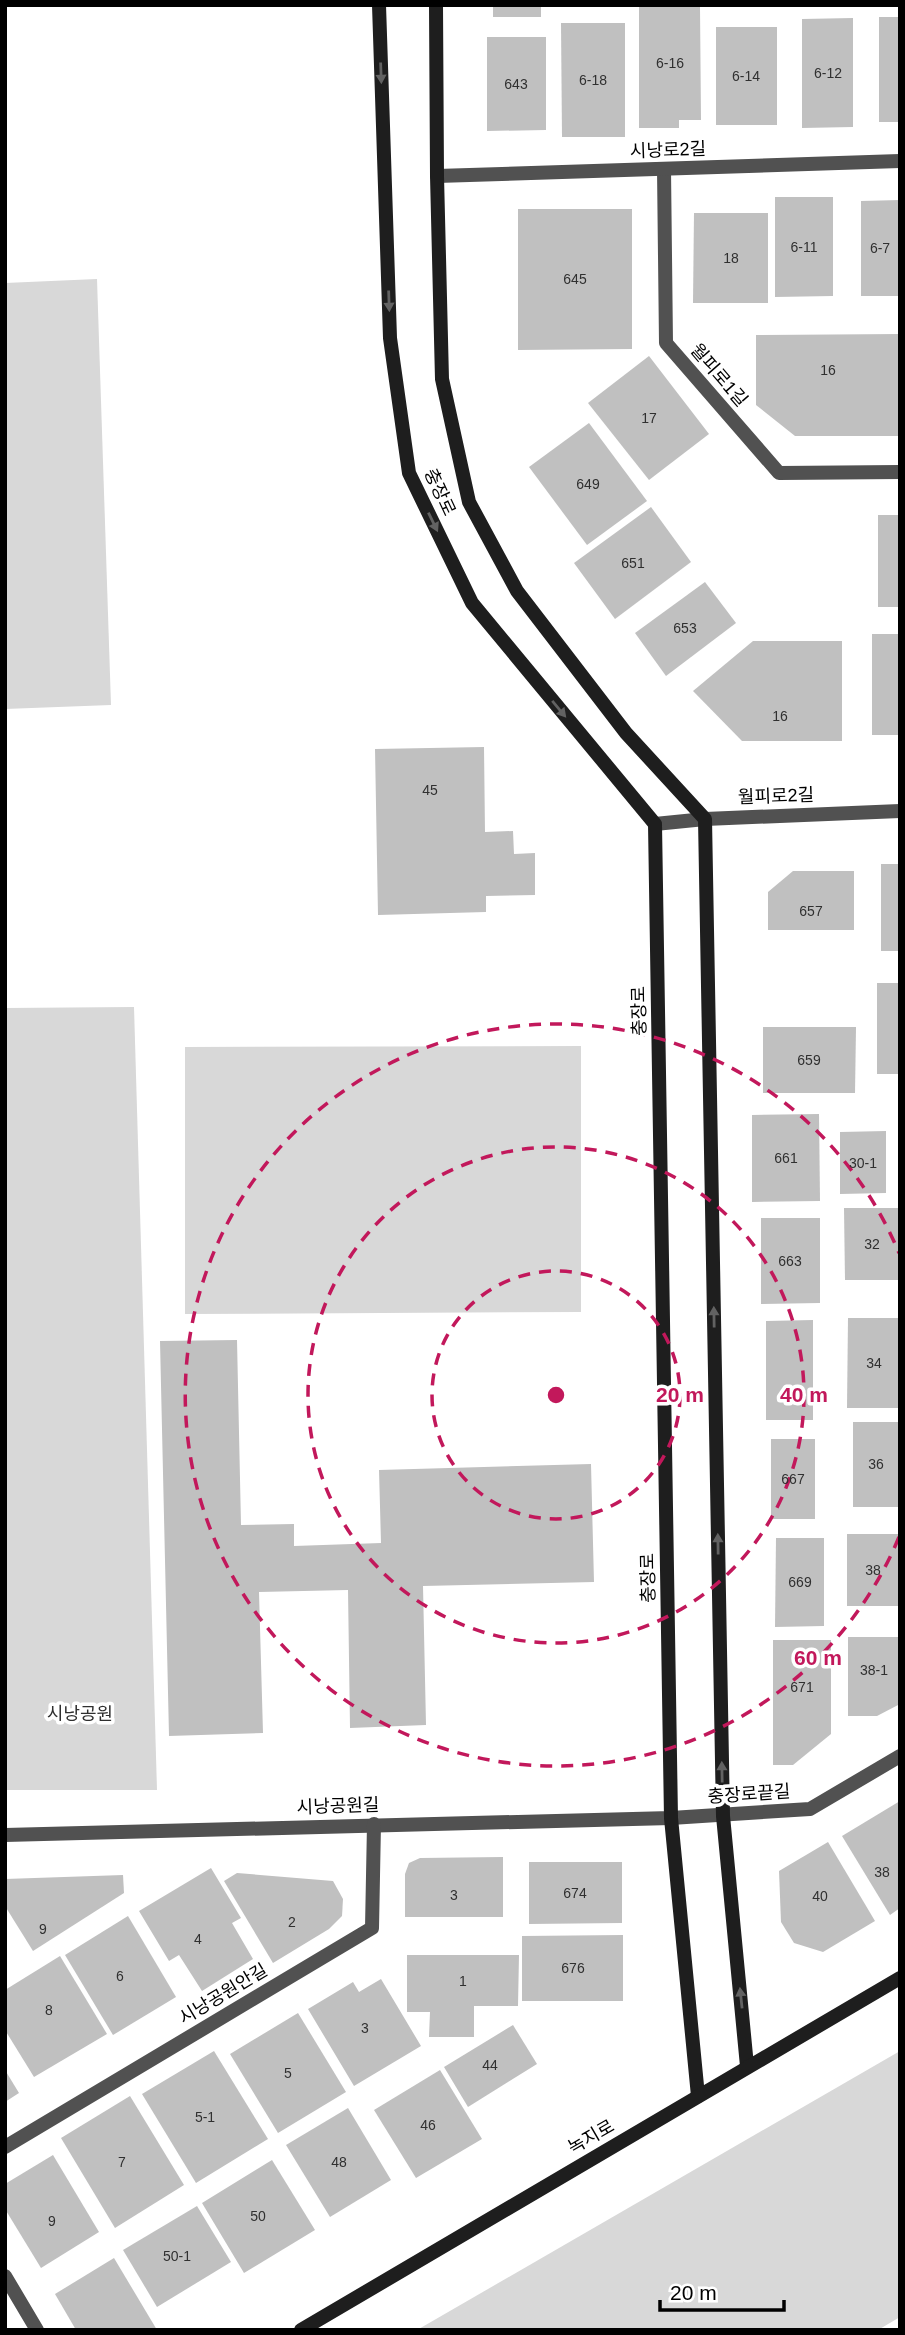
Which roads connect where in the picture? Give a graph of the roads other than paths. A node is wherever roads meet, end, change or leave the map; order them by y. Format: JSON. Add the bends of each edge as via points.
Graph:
{"nodes":[{"id":1,"x":379,"y":5,"type":"edge"},
{"id":2,"x":436,"y":5,"type":"edge"},
{"id":3,"x":900,"y":161,"type":"edge"},
{"id":4,"x":664,"y":169,"type":"junction"},
{"id":5,"x":437,"y":176,"type":"junction"},
{"id":6,"x":900,"y":471,"type":"edge"},
{"id":7,"x":900,"y":811,"type":"edge"},
{"id":8,"x":705,"y":818,"type":"junction"},
{"id":9,"x":655,"y":824,"type":"junction"},
{"id":10,"x":900,"y":1756,"type":"edge"},
{"id":11,"x":723,"y":1816,"type":"junction"},
{"id":12,"x":671,"y":1818,"type":"junction"},
{"id":13,"x":374,"y":1824,"type":"junction"},
{"id":14,"x":5,"y":1835,"type":"edge"},
{"id":15,"x":900,"y":1978,"type":"edge"},
{"id":16,"x":747,"y":2066,"type":"junction"},
{"id":17,"x":698,"y":2096,"type":"junction"},
{"id":18,"x":5,"y":2147,"type":"edge"},
{"id":19,"x":5,"y":2276,"type":"edge"},
{"id":20,"x":37,"y":2330,"type":"edge"},
{"id":21,"x":301,"y":2330,"type":"edge"}],
"edges":[{"from":1,"to":9,"type":"street","name":"충장로","one_way":true,"via":[[390,338],[409,473],[472,603]]},
{"from":2,"to":5,"type":"street","name":"충장로"},
{"from":3,"to":4,"type":"street","name":"시낭로2길"},
{"from":4,"to":5,"type":"street","name":"시낭로2길"},
{"from":4,"to":6,"type":"street","name":"월피로1길","via":[[666,343],[779,472]]},
{"from":5,"to":8,"type":"street","name":"충장로","via":[[442,379],[469,502],[517,591],[626,733]]},
{"from":7,"to":8,"type":"street","name":"월피로2길"},
{"from":8,"to":9,"type":"street","name":"월피로2길"},
{"from":11,"to":8,"type":"street","one_way":true},
{"from":9,"to":12,"type":"street","name":"충장로"},
{"from":10,"to":11,"type":"street","name":"충장로끝길","via":[[810,1809]]},
{"from":11,"to":12,"type":"street","name":"충장로끝길"},
{"from":16,"to":11,"type":"street","one_way":true},
{"from":12,"to":13,"type":"street","name":"시낭공원길"},
{"from":12,"to":17,"type":"street","name":"충장로"},
{"from":13,"to":14,"type":"street","name":"시낭공원길"},
{"from":13,"to":18,"type":"street","name":"시낭공원안길","via":[[372,1928]]},
{"from":15,"to":16,"type":"street","name":"녹지로"},
{"from":16,"to":17,"type":"street","name":"녹지로"},
{"from":17,"to":21,"type":"street","name":"녹지로"},
{"from":19,"to":20,"type":"street"}]}
